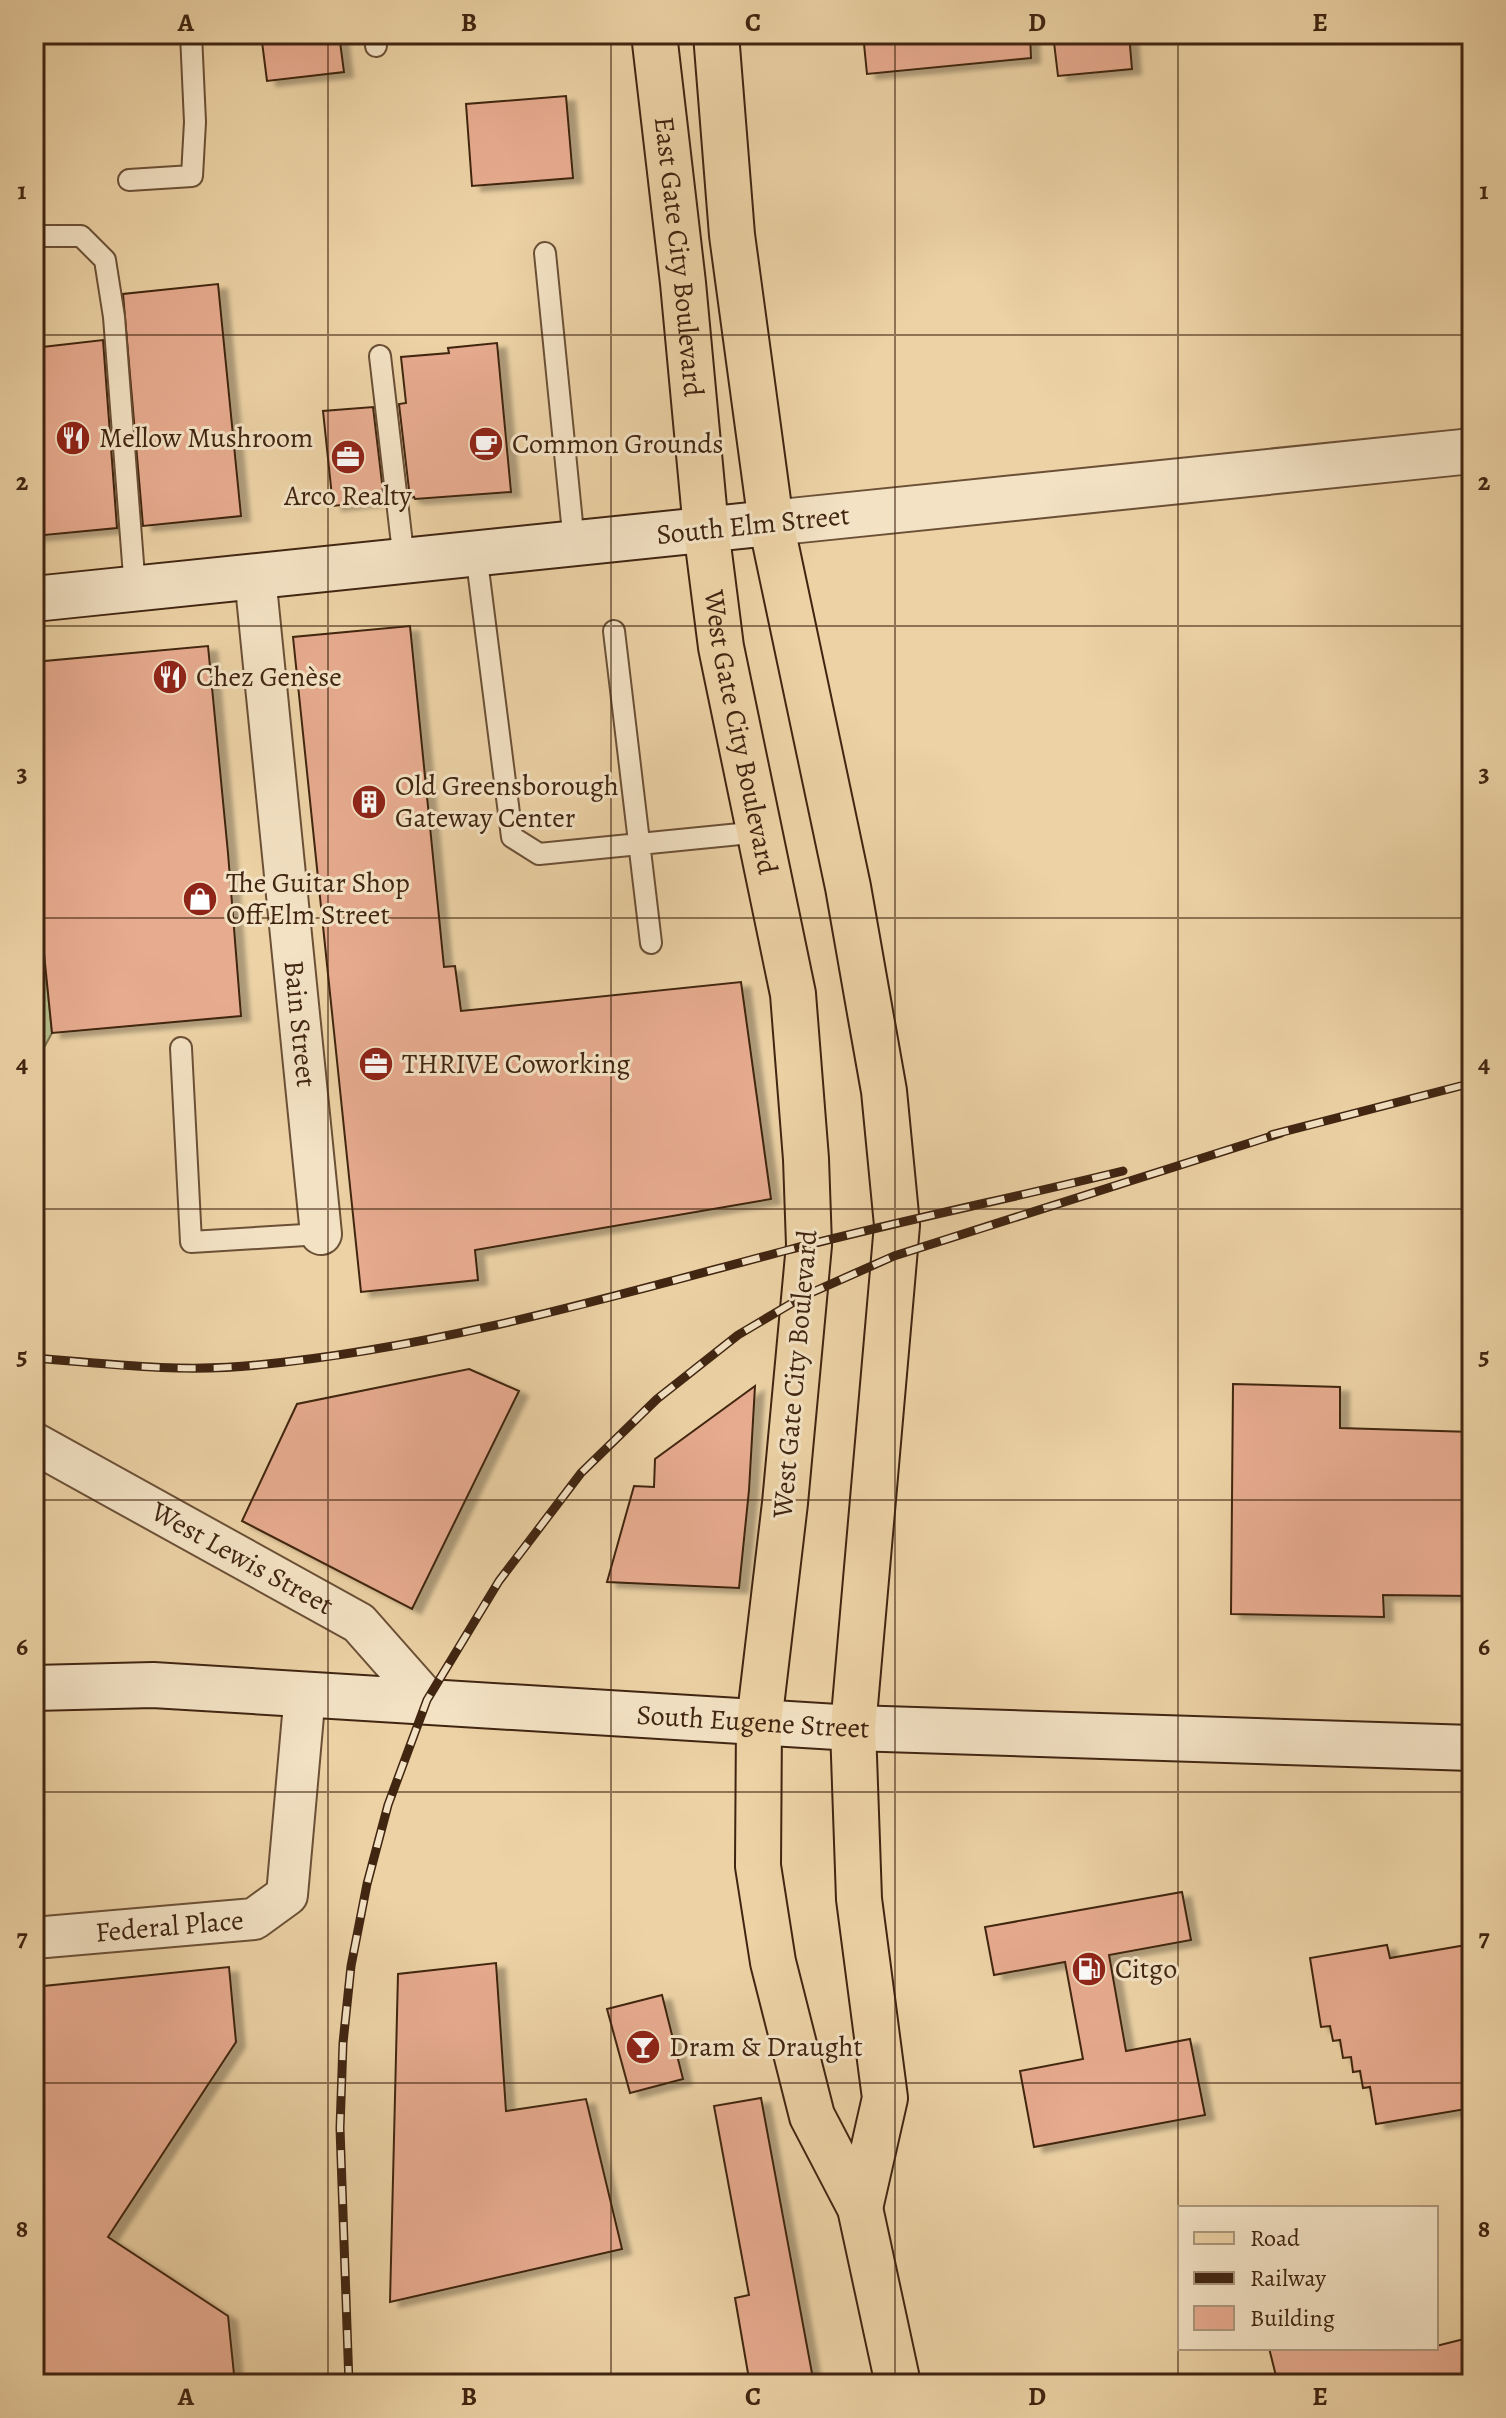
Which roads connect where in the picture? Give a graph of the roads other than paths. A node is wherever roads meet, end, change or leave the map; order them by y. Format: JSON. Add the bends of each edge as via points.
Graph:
{"nodes":[{"id":1,"x":191,"y":34,"type":"edge"},
{"id":2,"x":654,"y":34,"type":"edge"},
{"id":3,"x":716,"y":34,"type":"edge"},
{"id":4,"x":129,"y":180,"type":"dead end"},
{"id":5,"x":44,"y":236,"type":"dead end"},
{"id":6,"x":545,"y":253,"type":"dead end"},
{"id":7,"x":380,"y":356,"type":"dead end"},
{"id":8,"x":1472,"y":451,"type":"edge"},
{"id":9,"x":771,"y":523,"type":"junction"},
{"id":10,"x":706,"y":529,"type":"junction"},
{"id":11,"x":574,"y":543,"type":"junction"},
{"id":12,"x":476,"y":553,"type":"junction"},
{"id":13,"x":404,"y":561,"type":"junction"},
{"id":14,"x":255,"y":576,"type":"junction"},
{"id":15,"x":135,"y":589,"type":"junction"},
{"id":16,"x":34,"y":599,"type":"edge"},
{"id":17,"x":614,"y":631,"type":"dead end"},
{"id":18,"x":760,"y":832,"type":"junction"},
{"id":19,"x":639,"y":844,"type":"junction"},
{"id":20,"x":651,"y":943,"type":"dead end"},
{"id":21,"x":181,"y":1048,"type":"dead end"},
{"id":22,"x":321,"y":1234,"type":"joint"},
{"id":23,"x":34,"y":1443,"type":"edge"},
{"id":24,"x":34,"y":1688,"type":"edge"},
{"id":25,"x":305,"y":1693,"type":"junction"},
{"id":26,"x":427,"y":1700,"type":"junction"},
{"id":27,"x":759,"y":1723,"type":"junction"},
{"id":28,"x":853,"y":1728,"type":"junction"},
{"id":29,"x":1472,"y":1748,"type":"edge"},
{"id":30,"x":34,"y":1938,"type":"edge"},
{"id":31,"x":860,"y":2208,"type":"junction"},
{"id":32,"x":898,"y":2384,"type":"edge"}],
"edges":[{"from":1,"to":4,"type":"lane","via":[[192,176]]},
{"from":2,"to":10,"type":"main road","name":"East Gate City Boulevard"},
{"from":3,"to":9,"type":"main road","name":"East Gate City Boulevard","via":[[732,235]]},
{"from":5,"to":15,"type":"lane","via":[[81,236],[105,260]]},
{"from":6,"to":11,"type":"lane"},
{"from":7,"to":13,"type":"lane"},
{"from":8,"to":9,"type":"main road","name":"South Elm Street"},
{"from":9,"to":10,"type":"main road","name":"South Elm Street"},
{"from":9,"to":28,"type":"main road","name":"West Gate City Boulevard","via":[[848,887],[884,1091],[897,1225]]},
{"from":10,"to":11,"type":"main road","name":"South Elm Street"},
{"from":10,"to":18,"type":"main road","name":"West Gate City Boulevard","via":[[721,647]]},
{"from":11,"to":12,"type":"main road","name":"South Elm Street"},
{"from":12,"to":13,"type":"main road","name":"South Elm Street"},
{"from":12,"to":19,"type":"lane","via":[[512,837],[539,854]]},
{"from":13,"to":14,"type":"main road","name":"South Elm Street"},
{"from":14,"to":15,"type":"main road","name":"South Elm Street"},
{"from":14,"to":22,"type":"street","name":"Bain Street"},
{"from":15,"to":16,"type":"main road","name":"South Elm Street"},
{"from":17,"to":19,"type":"lane"},
{"from":18,"to":19,"type":"lane"},
{"from":18,"to":27,"type":"main road","name":"West Gate City Boulevard","via":[[793,994],[809,1245]]},
{"from":19,"to":20,"type":"lane"},
{"from":21,"to":22,"type":"lane","via":[[191,1242]]},
{"from":23,"to":26,"type":"street","name":"West Lewis Street","via":[[359,1623]]},
{"from":24,"to":25,"type":"main road","name":"South Eugene Street","via":[[153,1685]]},
{"from":25,"to":26,"type":"main road","name":"South Eugene Street"},
{"from":25,"to":30,"type":"street","name":"Federal Place","via":[[287,1895],[254,1919]]},
{"from":26,"to":27,"type":"main road","name":"South Eugene Street"},
{"from":27,"to":28,"type":"main road","name":"South Eugene Street"},
{"from":27,"to":31,"type":"main road","name":"West Gate City Boulevard","via":[[758,1866],[773,1962],[812,2116]]},
{"from":28,"to":29,"type":"main road","name":"South Eugene Street"},
{"from":28,"to":31,"type":"main road","name":"West Gate City Boulevard","via":[[859,1899],[885,2098]]},
{"from":31,"to":32,"type":"main road","name":"West Gate City Boulevard"}]}
